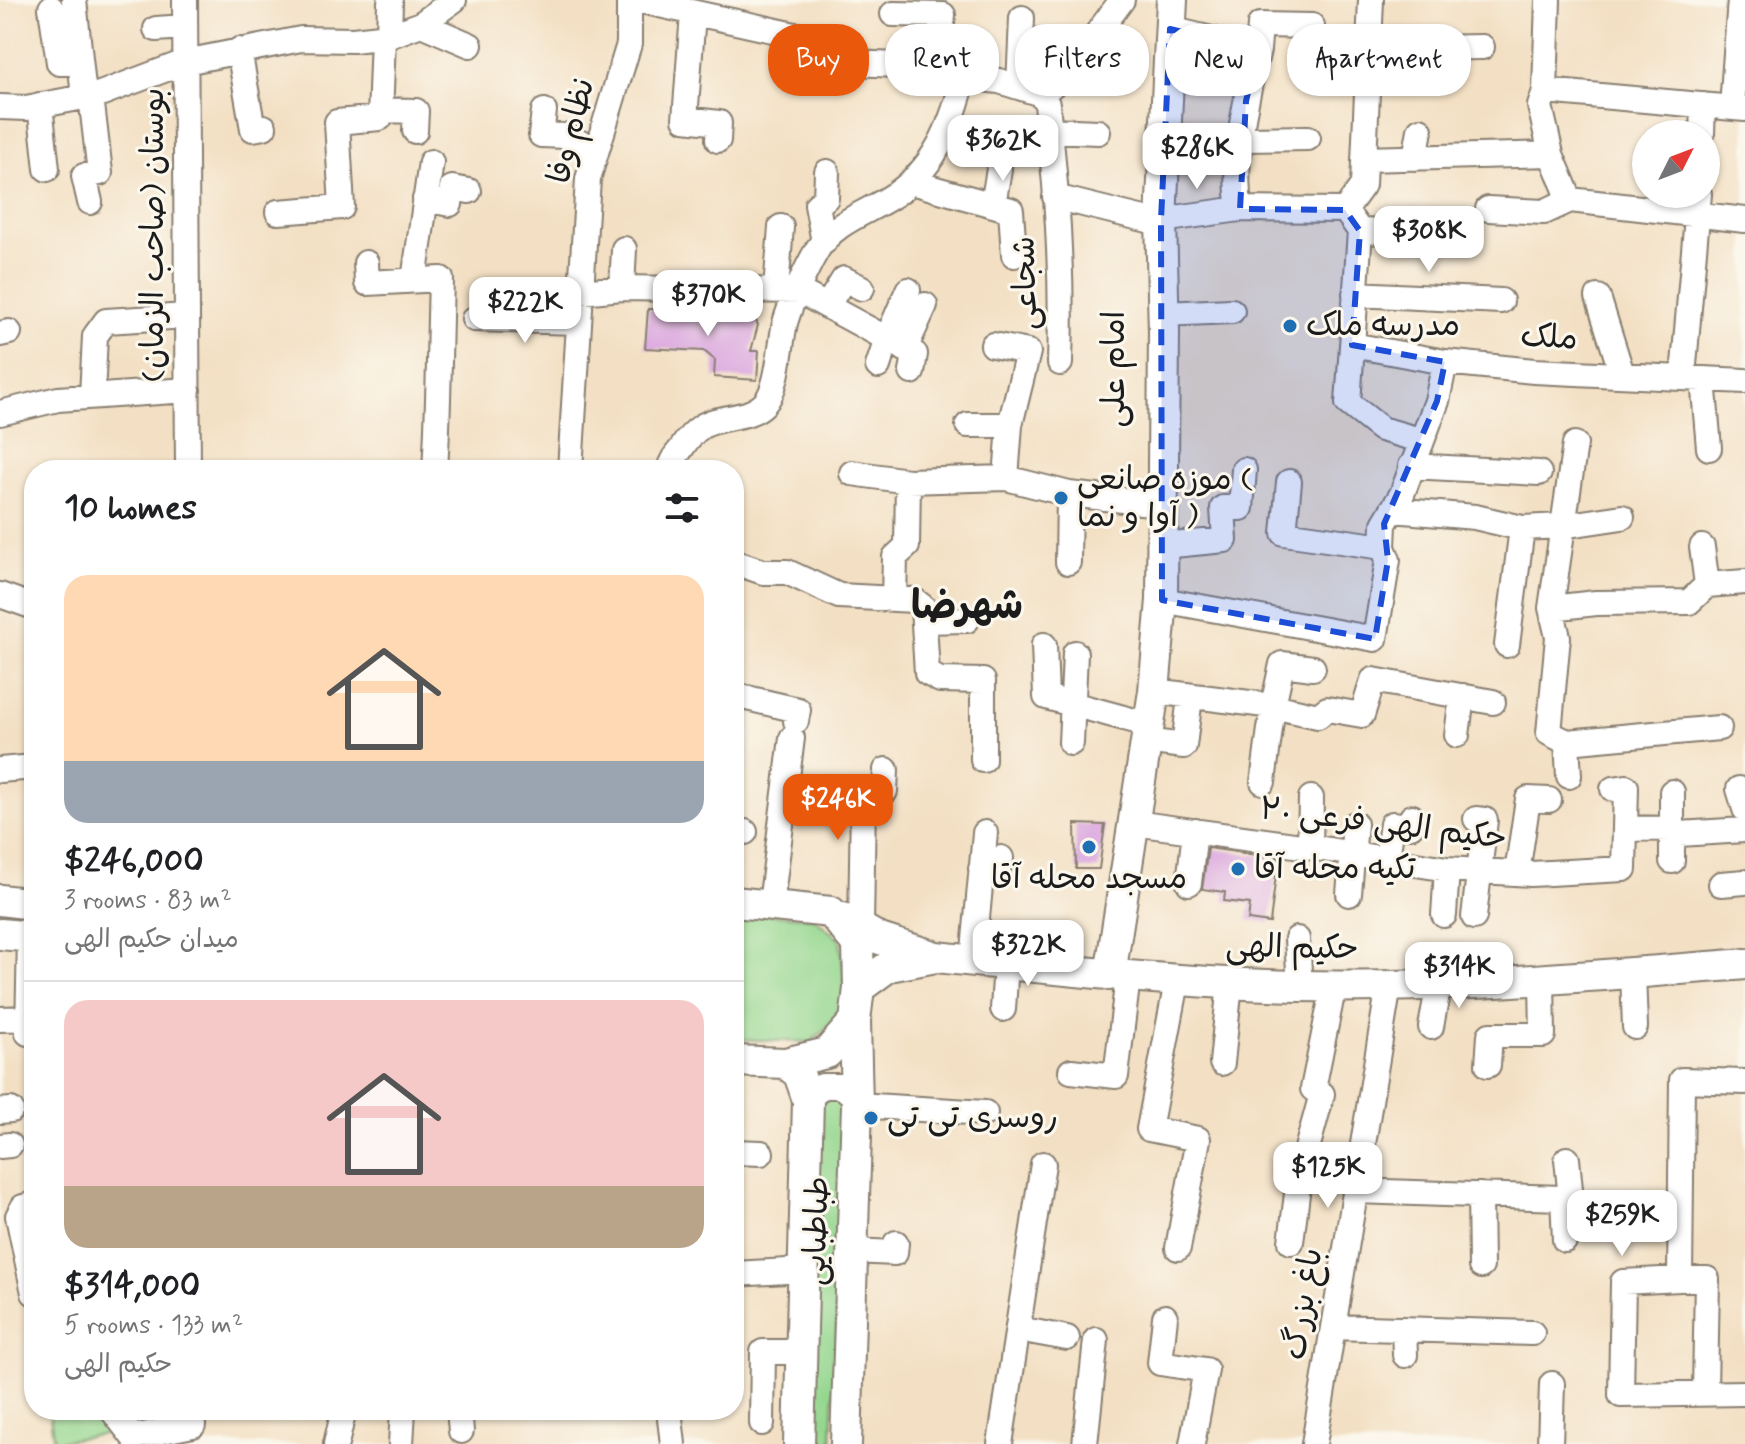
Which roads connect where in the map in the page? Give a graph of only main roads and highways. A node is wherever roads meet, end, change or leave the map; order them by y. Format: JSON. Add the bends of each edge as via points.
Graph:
{"nodes":[{"id":1,"x":1160,"y":0,"type":"edge"},
{"id":2,"x":1171,"y":14,"type":"edge"},
{"id":3,"x":1155,"y":220,"type":"junction"},
{"id":4,"x":0,"y":900,"type":"edge"},
{"id":5,"x":24,"y":903,"type":"edge"},
{"id":6,"x":744,"y":903,"type":"edge"},
{"id":7,"x":831,"y":912,"type":"junction"},
{"id":8,"x":936,"y":957,"type":"junction"},
{"id":9,"x":1745,"y":964,"type":"edge"},
{"id":10,"x":1112,"y":975,"type":"junction"},
{"id":11,"x":859,"y":988,"type":"junction"},
{"id":12,"x":855,"y":1021,"type":"junction"},
{"id":13,"x":744,"y":1061,"type":"edge"},
{"id":14,"x":785,"y":1063,"type":"junction"},
{"id":15,"x":799,"y":1444,"type":"edge"},
{"id":16,"x":846,"y":1444,"type":"edge"}],
"edges":[{"from":1,"to":3,"type":"main road","name":"امام علی"},
{"from":2,"to":3,"type":"main road","via":[[1175,143]]},
{"from":3,"to":10,"type":"main road","name":"امام علی","via":[[1150,503]]},
{"from":3,"to":10,"type":"main road","via":[[1170,270],[1162,600],[1154,691]]},
{"from":4,"to":5,"type":"main road"},
{"from":6,"to":7,"type":"main road"},
{"from":7,"to":8,"type":"main road","via":[[880,939]]},
{"from":7,"to":11,"type":"main road","name":"طباطبایی","via":[[858,945]]},
{"from":8,"to":10,"type":"main road","name":"حکیم الهی"},
{"from":8,"to":11,"type":"main road","via":[[889,966]]},
{"from":9,"to":10,"type":"main road","name":"حکیم الهی","via":[[1542,980],[1389,985],[1177,982]]},
{"from":11,"to":12,"type":"main road","name":"طباطبایی"},
{"from":12,"to":14,"type":"main road","via":[[827,1053]]},
{"from":12,"to":16,"type":"main road","name":"طباطبایی"},
{"from":13,"to":14,"type":"main road"},
{"from":14,"to":15,"type":"main road","name":"طباطبایی","via":[[799,1074],[808,1100]]}]}
